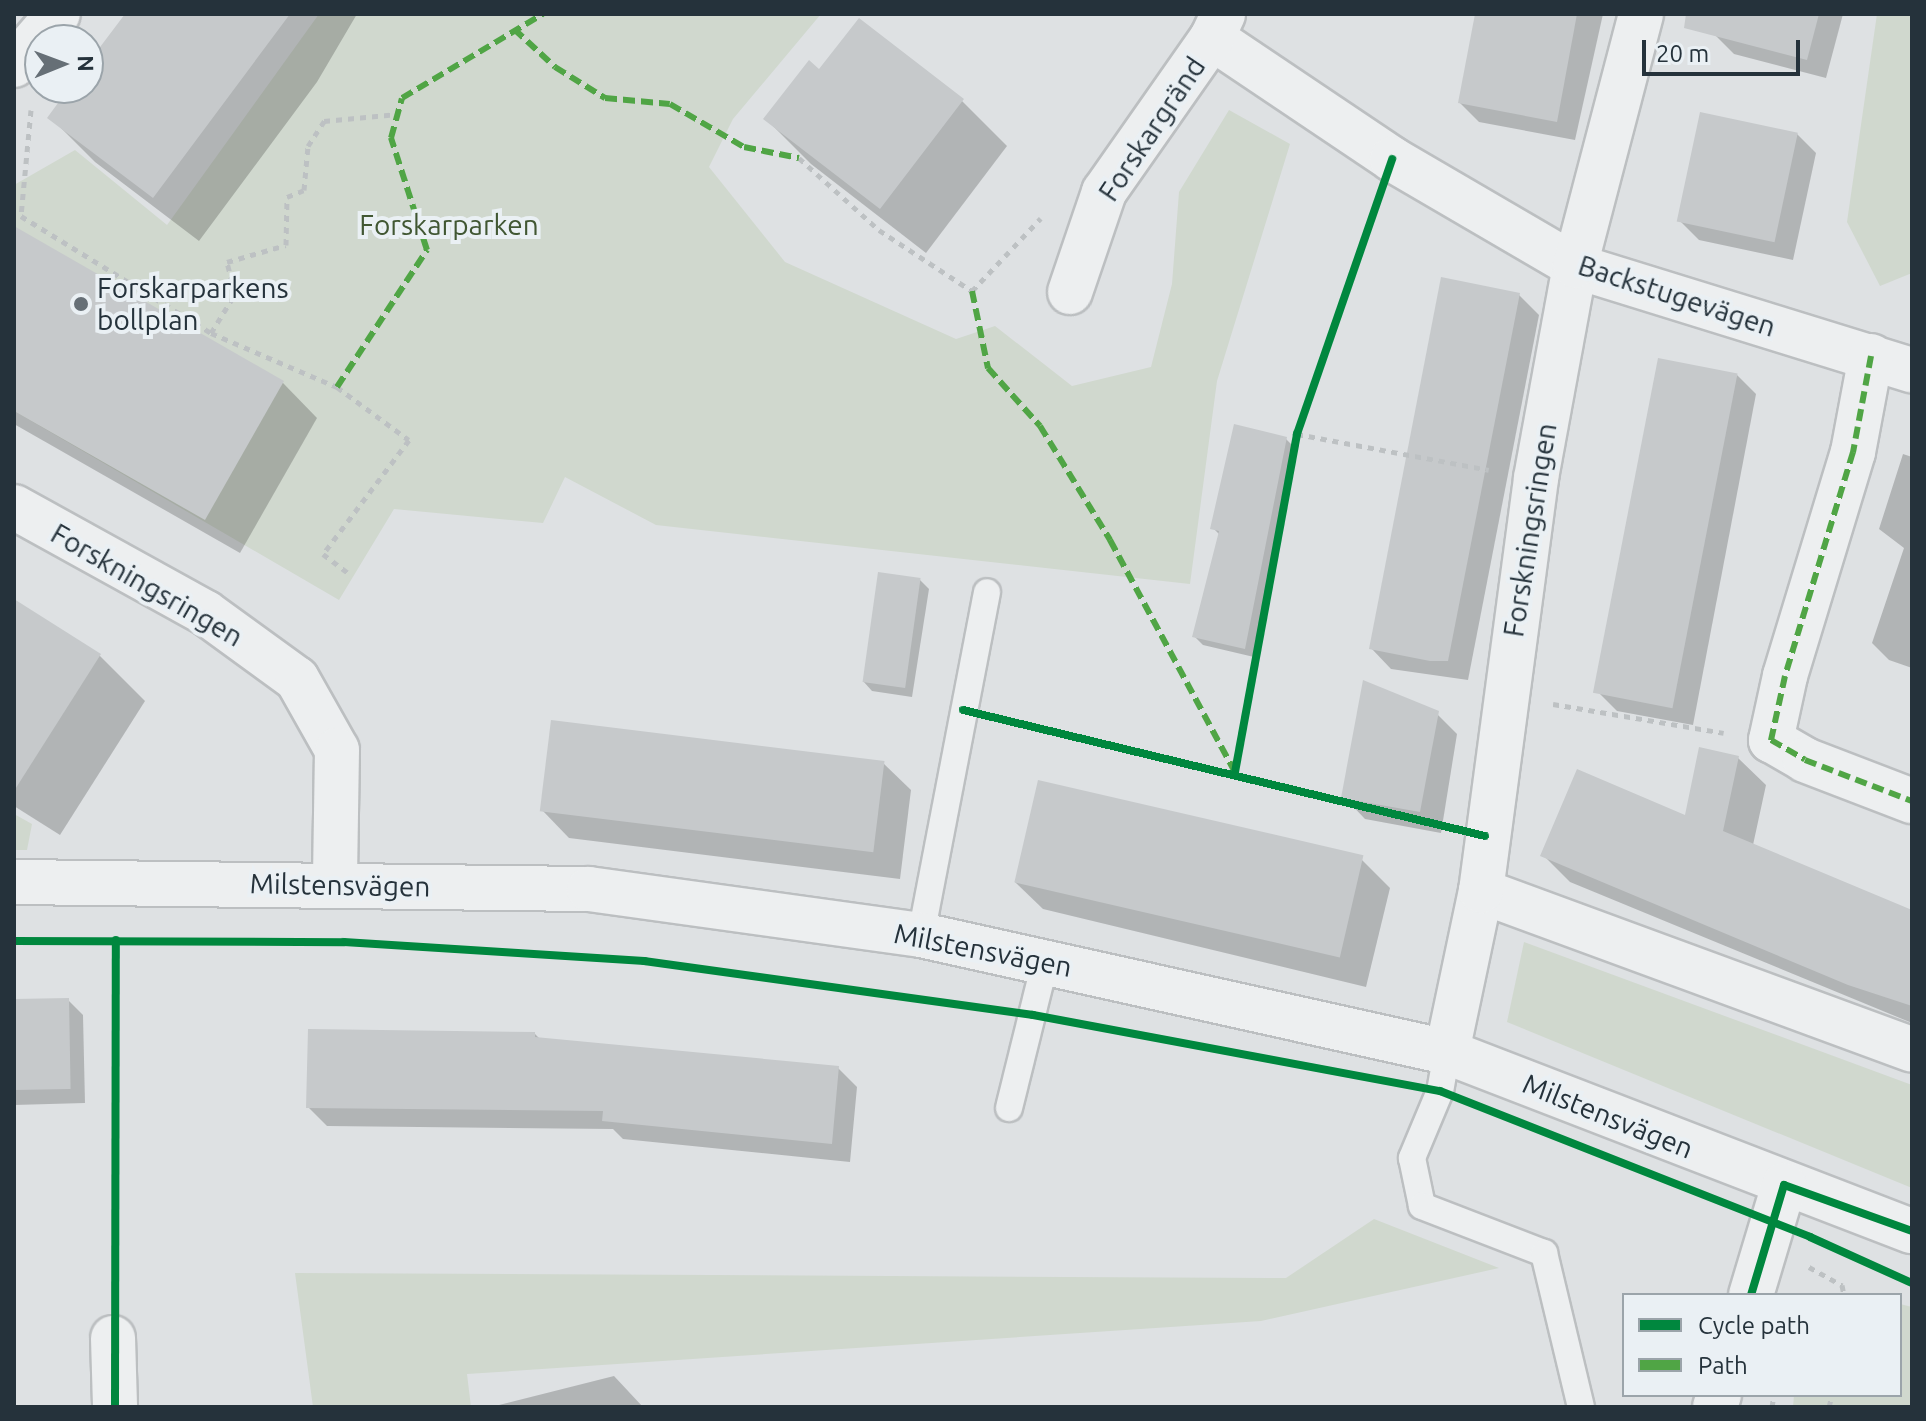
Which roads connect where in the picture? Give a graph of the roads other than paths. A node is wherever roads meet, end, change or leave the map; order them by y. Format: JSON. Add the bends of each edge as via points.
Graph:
{"nodes":[{"id":1,"x":58,"y":14,"type":"edge"},
{"id":2,"x":1641,"y":14,"type":"edge"},
{"id":3,"x":1218,"y":26,"type":"edge"},
{"id":4,"x":23,"y":83,"type":"edge"},
{"id":5,"x":1575,"y":266,"type":"junction"},
{"id":6,"x":1070,"y":292,"type":"dead end"},
{"id":7,"x":1871,"y":356,"type":"junction"},
{"id":8,"x":1912,"y":370,"type":"edge"},
{"id":9,"x":14,"y":507,"type":"edge"},
{"id":10,"x":987,"y":592,"type":"dead end"},
{"id":11,"x":1912,"y":801,"type":"edge"},
{"id":12,"x":14,"y":882,"type":"edge"},
{"id":13,"x":335,"y":884,"type":"junction"},
{"id":14,"x":1481,"y":891,"type":"junction"},
{"id":15,"x":921,"y":935,"type":"junction"},
{"id":16,"x":1045,"y":962,"type":"junction"},
{"id":17,"x":1912,"y":1050,"type":"edge"},
{"id":18,"x":1447,"y":1052,"type":"junction"},
{"id":19,"x":1009,"y":1108,"type":"dead end"},
{"id":20,"x":1784,"y":1185,"type":"junction"},
{"id":21,"x":1912,"y":1231,"type":"edge"},
{"id":22,"x":1752,"y":1293,"type":"edge"},
{"id":23,"x":113,"y":1338,"type":"dead end"},
{"id":24,"x":115,"y":1407,"type":"edge"},
{"id":25,"x":1581,"y":1407,"type":"edge"}],
"edges":[{"from":1,"to":4,"type":"street"},
{"from":2,"to":5,"type":"street","name":"Forskningsringen"},
{"from":3,"to":5,"type":"street","name":"Backstugevägen","via":[[1392,159]]},
{"from":3,"to":6,"type":"street","name":"Forskargränd","via":[[1104,192]]},
{"from":5,"to":7,"type":"street","name":"Backstugevägen"},
{"from":5,"to":14,"type":"street","name":"Forskningsringen","via":[[1536,478]]},
{"from":7,"to":8,"type":"street","name":"Backstugevägen"},
{"from":7,"to":11,"type":"street","via":[[1853,452],[1785,676],[1771,740],[1805,760]]},
{"from":9,"to":13,"type":"street","name":"Forskningsringen","via":[[206,613],[297,679],[337,750]]},
{"from":10,"to":15,"type":"lane"},
{"from":12,"to":13,"type":"street","name":"Milstensvägen"},
{"from":13,"to":15,"type":"street","name":"Milstensvägen","via":[[589,889]]},
{"from":14,"to":17,"type":"street"},
{"from":14,"to":18,"type":"street","name":"Forskningsringen"},
{"from":15,"to":16,"type":"street","name":"Milstensvägen"},
{"from":16,"to":18,"type":"street","name":"Milstensvägen"},
{"from":16,"to":19,"type":"lane"},
{"from":18,"to":20,"type":"street","name":"Milstensvägen"},
{"from":18,"to":25,"type":"lane","via":[[1440,1091],[1412,1158],[1422,1206],[1544,1253]]},
{"from":20,"to":21,"type":"street","name":"Milstensvägen"},
{"from":20,"to":22,"type":"street"},
{"from":23,"to":24,"type":"street"}]}
